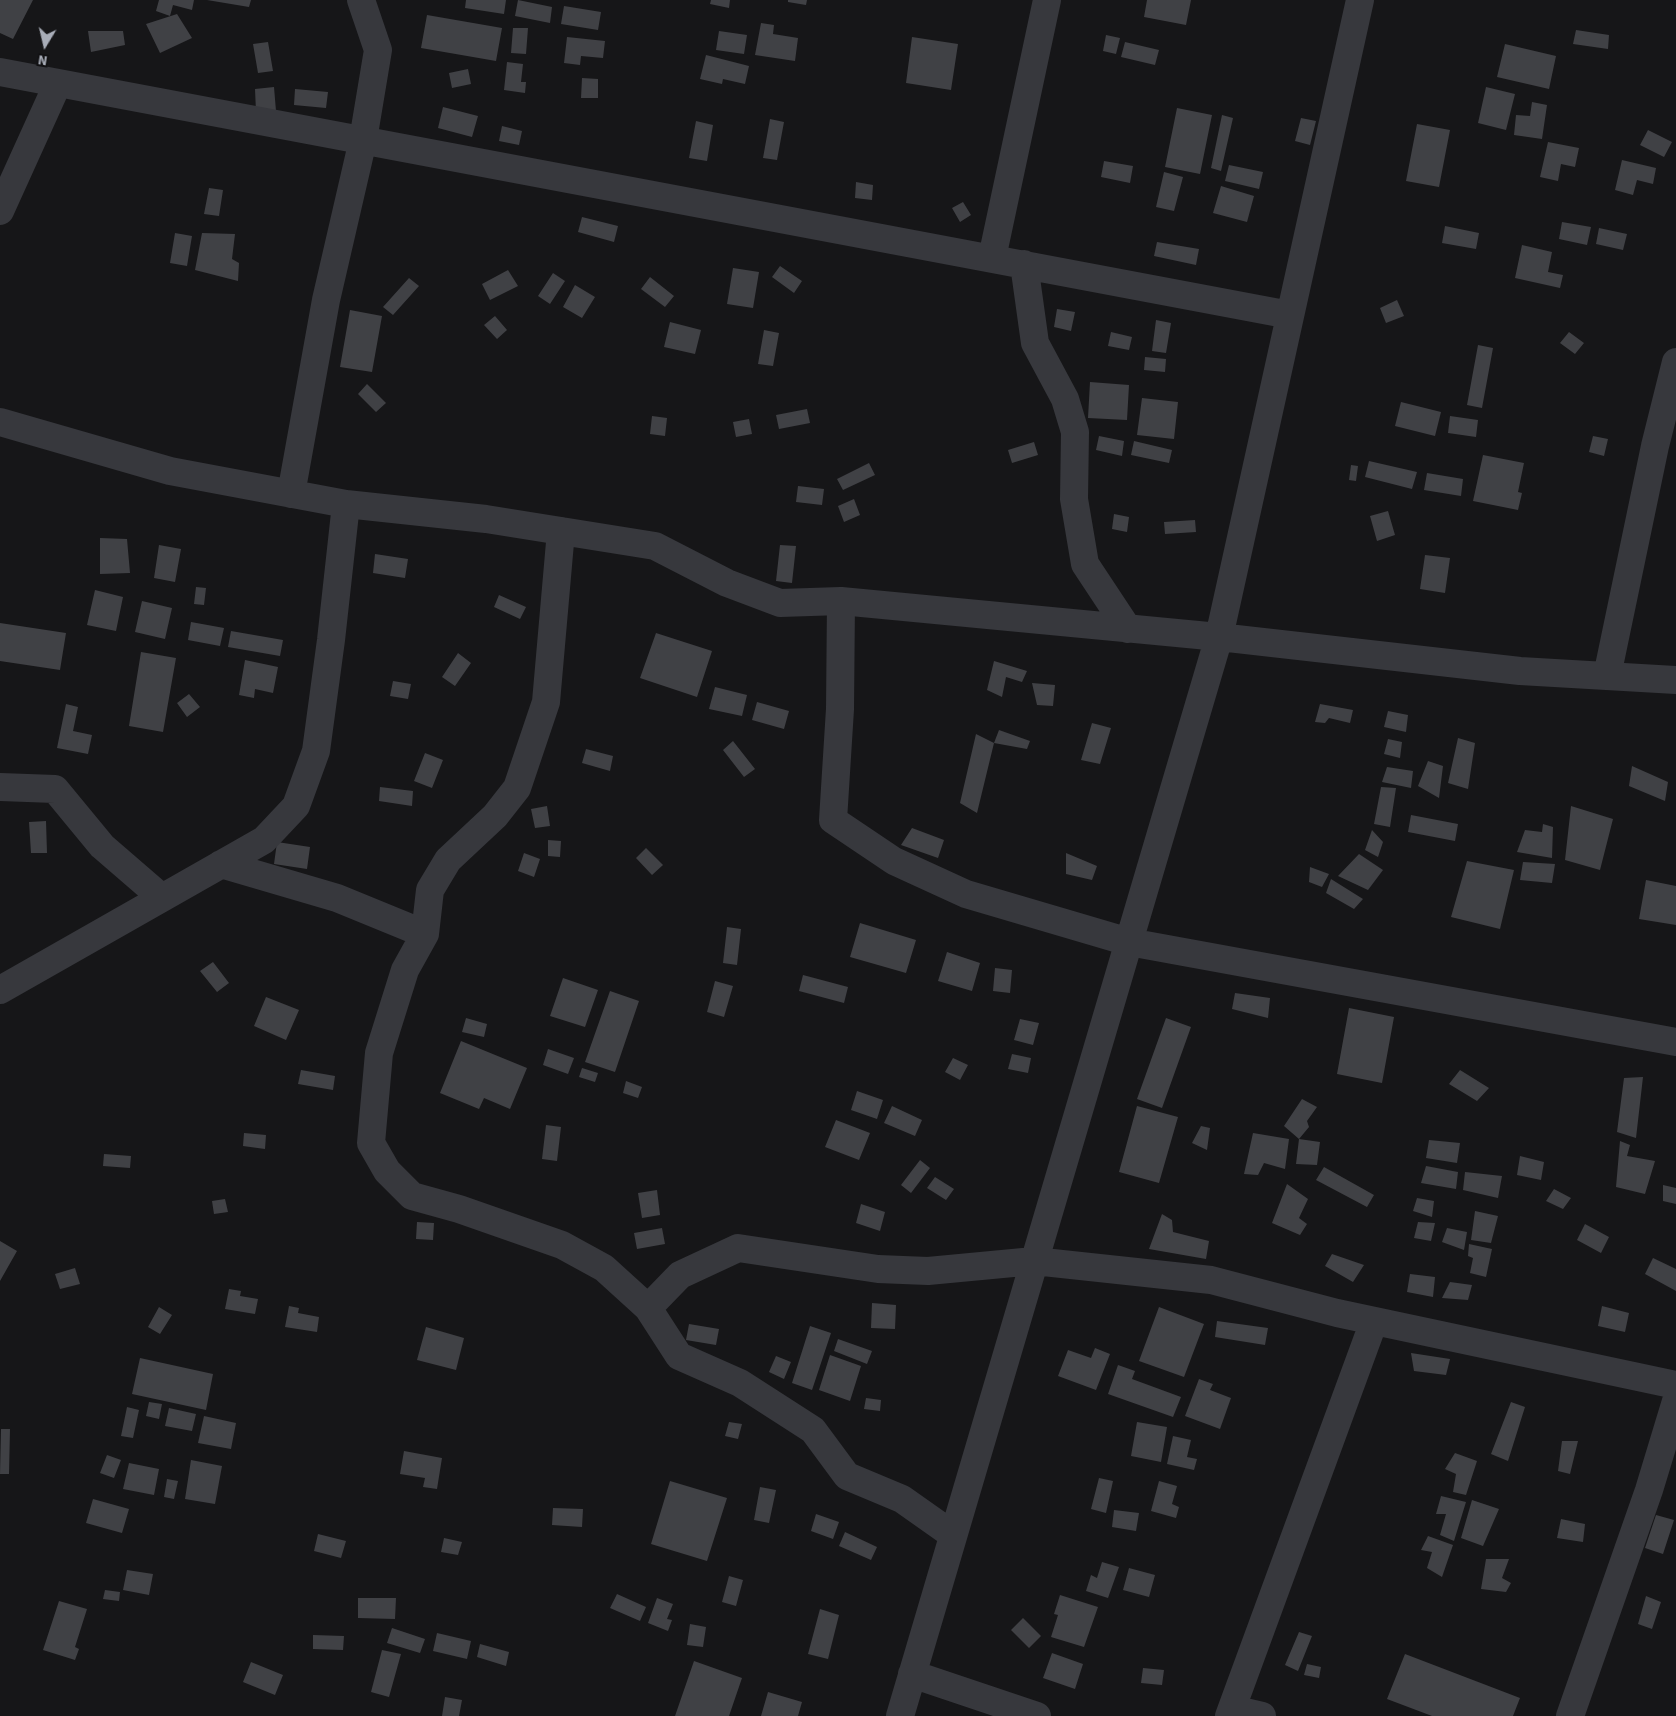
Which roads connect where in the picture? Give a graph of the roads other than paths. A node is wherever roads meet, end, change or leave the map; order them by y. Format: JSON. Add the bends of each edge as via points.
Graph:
{"nodes":[{"id":1,"x":361,"y":0,"type":"edge"},
{"id":2,"x":1047,"y":0,"type":"edge"},
{"id":3,"x":1360,"y":0,"type":"edge"},
{"id":4,"x":0,"y":72,"type":"edge"},
{"id":5,"x":58,"y":83,"type":"junction"},
{"id":6,"x":363,"y":140,"type":"junction"},
{"id":7,"x":0,"y":211,"type":"edge"},
{"id":8,"x":992,"y":258,"type":"junction"},
{"id":9,"x":1024,"y":264,"type":"junction"},
{"id":10,"x":1290,"y":315,"type":"junction"},
{"id":11,"x":1676,"y":362,"type":"edge"},
{"id":12,"x":0,"y":422,"type":"edge"},
{"id":13,"x":291,"y":494,"type":"junction"},
{"id":14,"x":346,"y":504,"type":"junction"},
{"id":15,"x":561,"y":531,"type":"junction"},
{"id":16,"x":841,"y":601,"type":"junction"},
{"id":17,"x":1128,"y":629,"type":"junction"},
{"id":18,"x":1219,"y":637,"type":"junction"},
{"id":19,"x":1608,"y":676,"type":"junction"},
{"id":20,"x":1676,"y":680,"type":"edge"},
{"id":21,"x":0,"y":787,"type":"edge"},
{"id":22,"x":221,"y":864,"type":"junction"},
{"id":23,"x":162,"y":897,"type":"junction"},
{"id":24,"x":425,"y":934,"type":"junction"},
{"id":25,"x":1129,"y":942,"type":"junction"},
{"id":26,"x":0,"y":990,"type":"edge"},
{"id":27,"x":1676,"y":1042,"type":"edge"},
{"id":28,"x":1034,"y":1261,"type":"junction"},
{"id":29,"x":648,"y":1308,"type":"junction"},
{"id":30,"x":1374,"y":1322,"type":"junction"},
{"id":31,"x":1676,"y":1385,"type":"edge"},
{"id":32,"x":1676,"y":1401,"type":"edge"},
{"id":33,"x":953,"y":1534,"type":"junction"},
{"id":34,"x":912,"y":1674,"type":"junction"},
{"id":35,"x":1231,"y":1712,"type":"edge"},
{"id":36,"x":900,"y":1716,"type":"edge"},
{"id":37,"x":1037,"y":1716,"type":"edge"},
{"id":38,"x":1262,"y":1716,"type":"edge"},
{"id":39,"x":1570,"y":1716,"type":"edge"}],
"edges":[{"from":1,"to":6,"type":"street","via":[[378,50]]},
{"from":2,"to":8,"type":"street"},
{"from":3,"to":10,"type":"street"},
{"from":4,"to":5,"type":"street"},
{"from":5,"to":6,"type":"street"},
{"from":5,"to":7,"type":"street"},
{"from":6,"to":8,"type":"street"},
{"from":6,"to":13,"type":"street","via":[[326,300]]},
{"from":8,"to":9,"type":"street"},
{"from":9,"to":10,"type":"street"},
{"from":9,"to":17,"type":"street","via":[[1035,343],[1065,399],[1075,432],[1074,499],[1085,564]]},
{"from":10,"to":18,"type":"street"},
{"from":11,"to":19,"type":"street","via":[[1655,446]]},
{"from":12,"to":13,"type":"street","via":[[170,471]]},
{"from":13,"to":14,"type":"street"},
{"from":14,"to":15,"type":"street","via":[[486,519]]},
{"from":14,"to":22,"type":"street","via":[[316,752],[296,806],[264,840]]},
{"from":15,"to":16,"type":"street","via":[[655,546],[727,583],[780,603]]},
{"from":15,"to":24,"type":"street","via":[[546,702],[517,788],[495,816],[448,860],[430,890]]},
{"from":16,"to":17,"type":"street"},
{"from":16,"to":25,"type":"street","via":[[840,710],[832,820],[894,861],[966,894]]},
{"from":17,"to":18,"type":"street"},
{"from":18,"to":19,"type":"street","via":[[1520,671]]},
{"from":18,"to":25,"type":"street"},
{"from":19,"to":20,"type":"street"},
{"from":21,"to":23,"type":"street","via":[[54,789],[102,846]]},
{"from":22,"to":23,"type":"street"},
{"from":22,"to":24,"type":"street","via":[[337,898]]},
{"from":23,"to":26,"type":"street"},
{"from":24,"to":29,"type":"street","via":[[406,970],[379,1053],[371,1144],[387,1171],[412,1196],[562,1245],[604,1268]]},
{"from":25,"to":27,"type":"street"},
{"from":25,"to":28,"type":"street"},
{"from":28,"to":29,"type":"street","via":[[928,1271],[878,1269],[738,1248],[680,1275]]},
{"from":28,"to":30,"type":"street","via":[[1211,1280]]},
{"from":28,"to":33,"type":"street"},
{"from":29,"to":33,"type":"street","via":[[679,1356],[740,1383],[813,1430],[847,1476],[902,1500]]},
{"from":30,"to":31,"type":"street"},
{"from":30,"to":35,"type":"street"},
{"from":32,"to":39,"type":"street","via":[[1649,1490]]},
{"from":33,"to":34,"type":"street"},
{"from":34,"to":36,"type":"street"},
{"from":34,"to":37,"type":"street"},
{"from":35,"to":38,"type":"street"}]}
